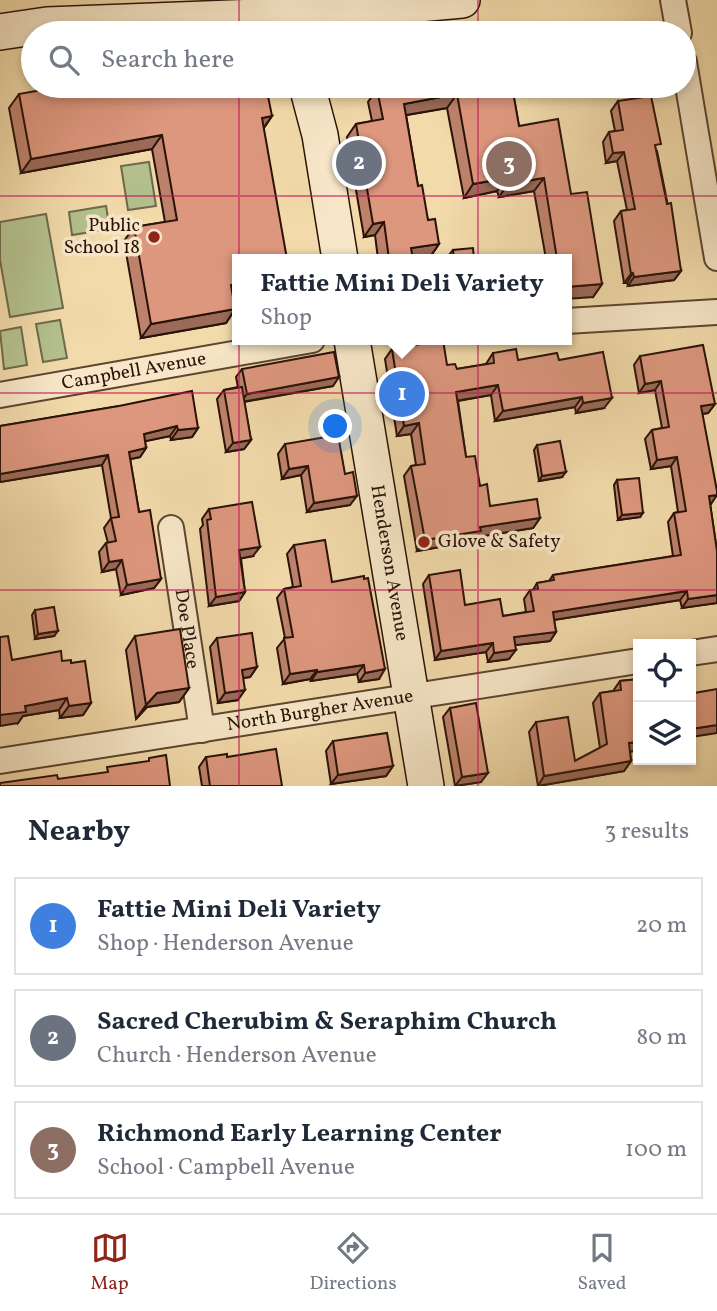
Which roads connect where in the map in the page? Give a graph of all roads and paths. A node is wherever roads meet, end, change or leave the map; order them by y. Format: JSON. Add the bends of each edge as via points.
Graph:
{"nodes":[{"id":1,"x":462,"y":0,"type":"edge"},
{"id":2,"x":673,"y":0,"type":"edge"},
{"id":3,"x":285,"y":17,"type":"edge"},
{"id":4,"x":166,"y":21,"type":"edge"},
{"id":5,"x":677,"y":21,"type":"edge"},
{"id":6,"x":21,"y":29,"type":"edge"},
{"id":7,"x":0,"y":32,"type":"edge"},
{"id":8,"x":310,"y":98,"type":"edge"},
{"id":9,"x":690,"y":98,"type":"edge"},
{"id":10,"x":339,"y":254,"type":"edge"},
{"id":11,"x":717,"y":258,"type":"edge"},
{"id":12,"x":717,"y":312,"type":"edge"},
{"id":13,"x":572,"y":321,"type":"edge"},
{"id":14,"x":284,"y":345,"type":"edge"},
{"id":15,"x":353,"y":345,"type":"edge"},
{"id":16,"x":0,"y":395,"type":"edge"},
{"id":17,"x":171,"y":528,"type":"dead end"},
{"id":18,"x":717,"y":649,"type":"edge"},
{"id":19,"x":696,"y":652,"type":"edge"},
{"id":20,"x":633,"y":662,"type":"edge"},
{"id":21,"x":412,"y":697,"type":"junction"},
{"id":22,"x":202,"y":730,"type":"junction"},
{"id":23,"x":0,"y":761,"type":"edge"},
{"id":24,"x":426,"y":786,"type":"edge"}],
"edges":[{"from":1,"to":3,"type":"street"},
{"from":2,"to":5,"type":"street"},
{"from":3,"to":4,"type":"street"},
{"from":6,"to":7,"type":"street"},
{"from":8,"to":10,"type":"street"},
{"from":9,"to":11,"type":"street"},
{"from":12,"to":13,"type":"street"},
{"from":14,"to":16,"type":"street","name":"Campbell Avenue"},
{"from":15,"to":21,"type":"street","name":"Henderson Avenue"},
{"from":17,"to":22,"type":"street","name":"Doe Place"},
{"from":18,"to":19,"type":"street"},
{"from":20,"to":21,"type":"street","name":"North Burgher Avenue"},
{"from":21,"to":22,"type":"street","name":"North Burgher Avenue"},
{"from":21,"to":24,"type":"street","name":"Henderson Avenue"},
{"from":22,"to":23,"type":"street","name":"North Burgher Avenue"}]}
